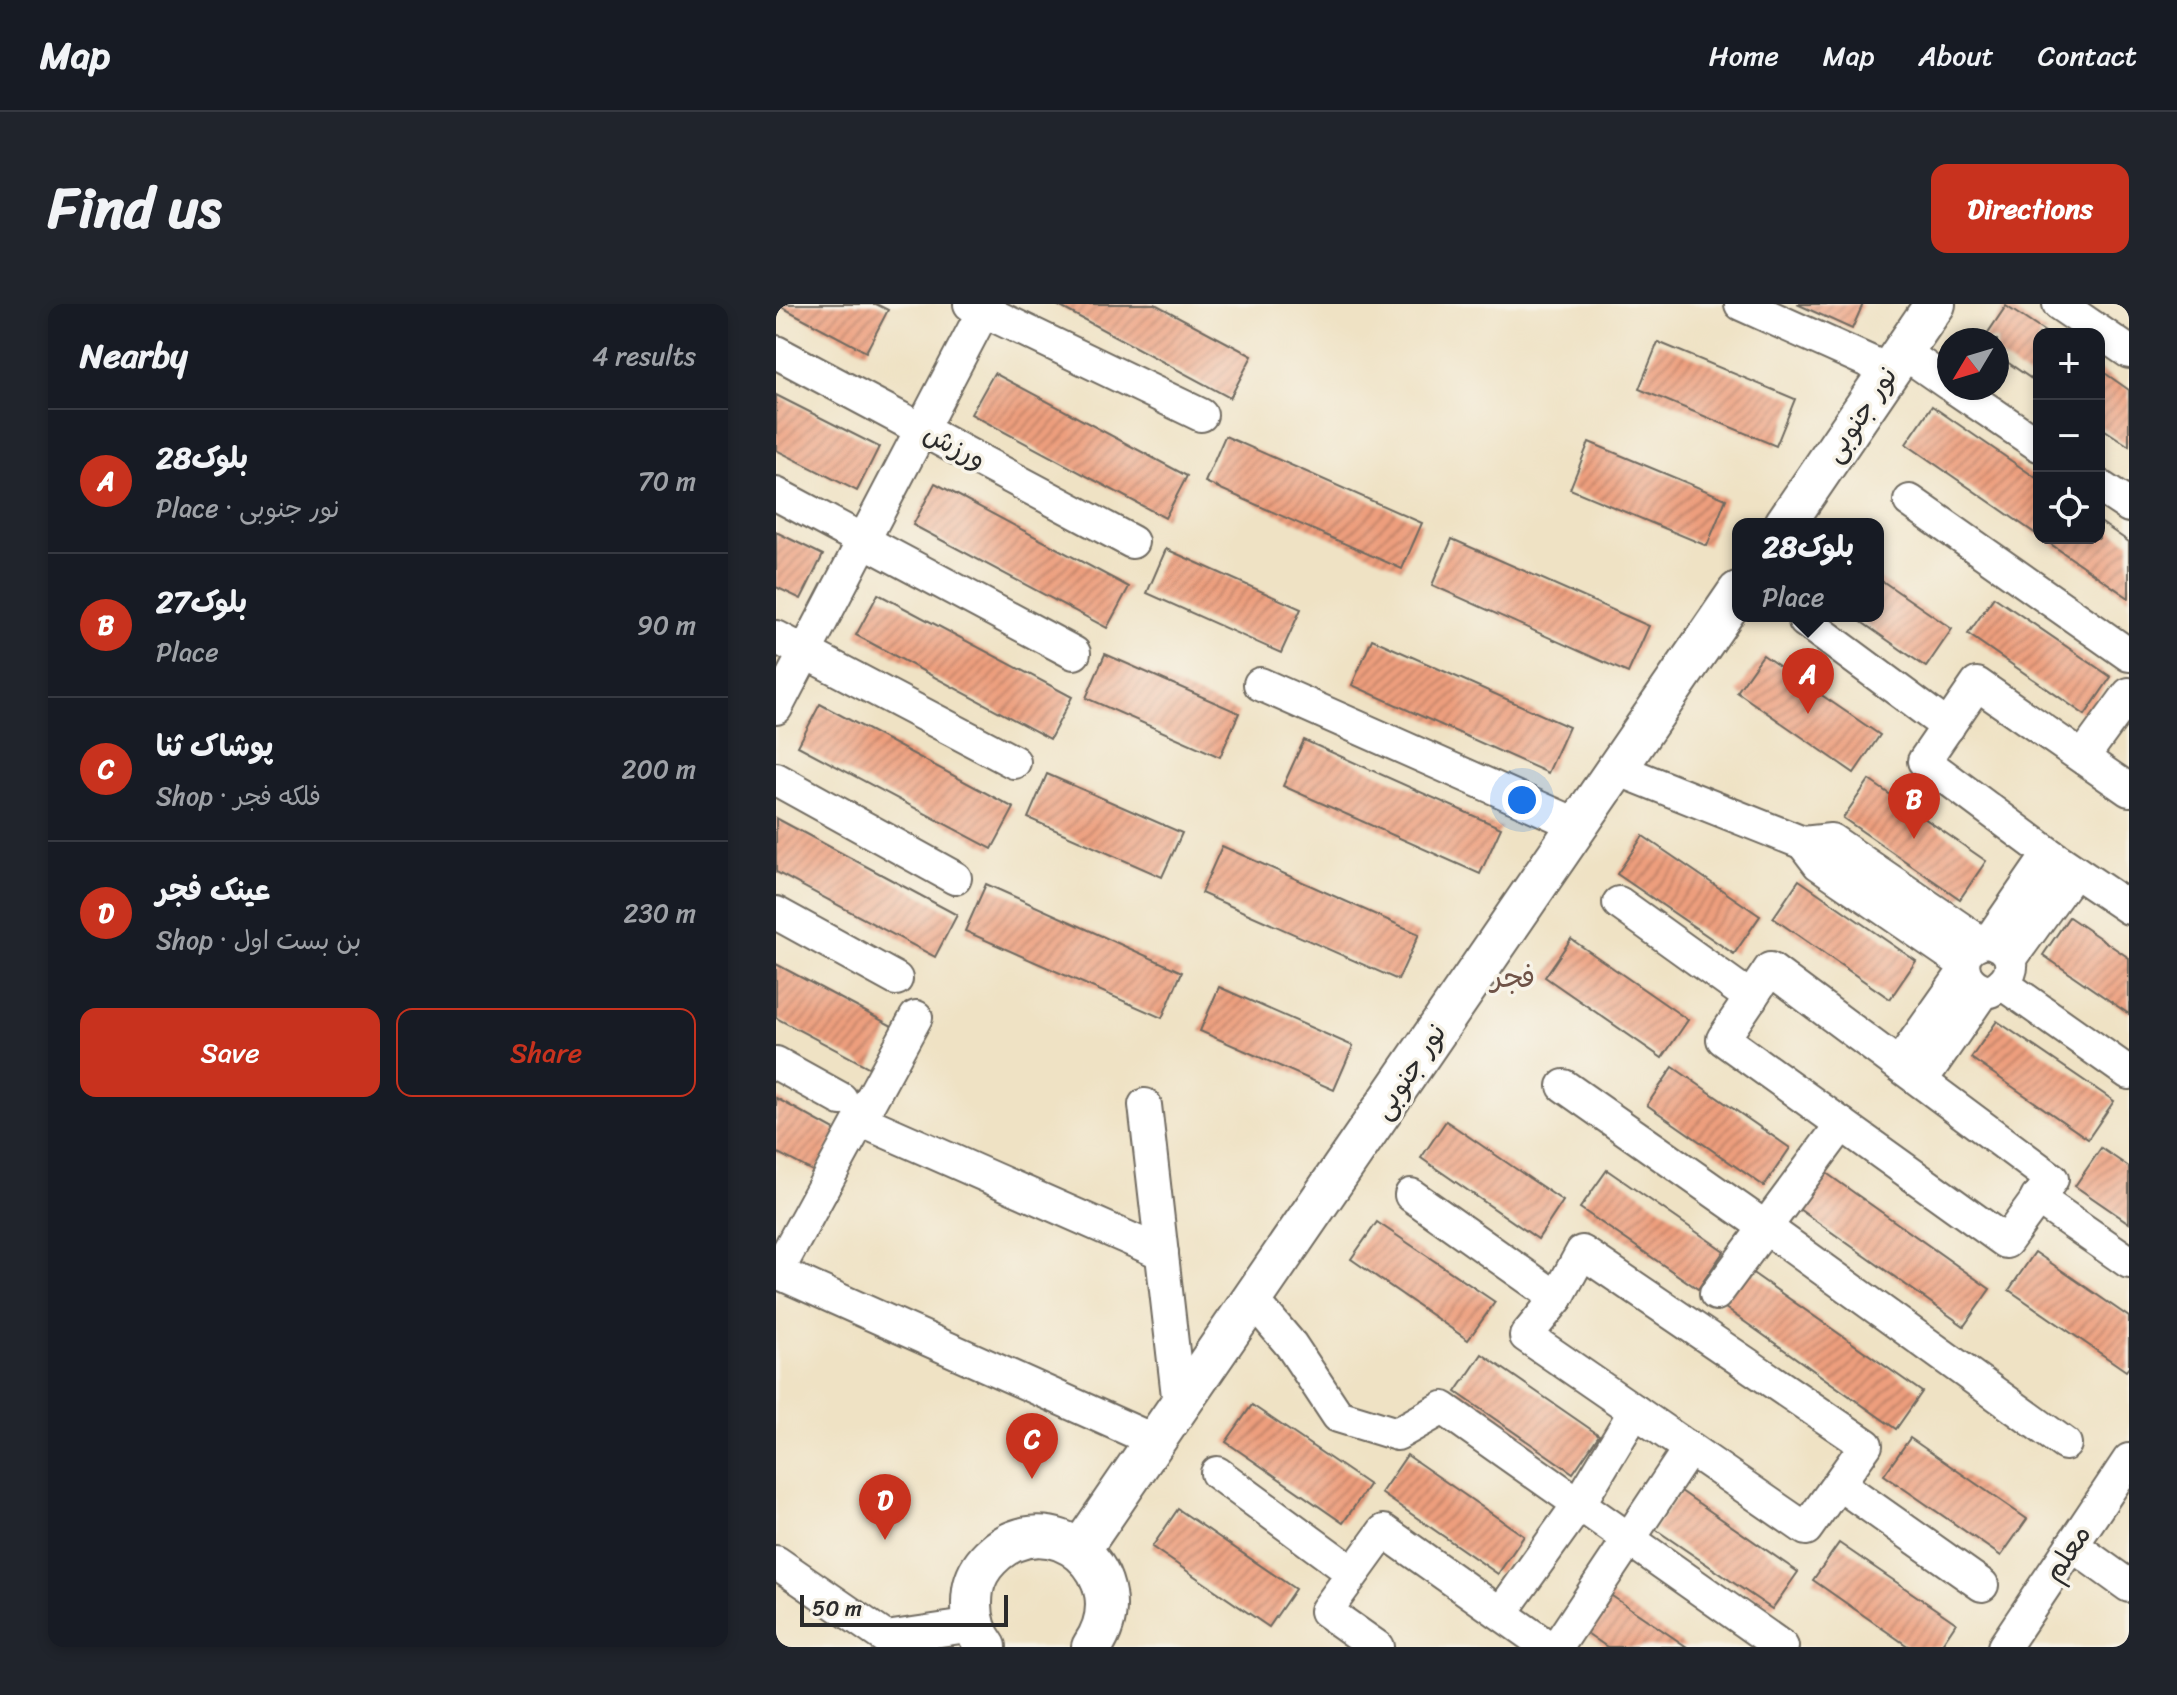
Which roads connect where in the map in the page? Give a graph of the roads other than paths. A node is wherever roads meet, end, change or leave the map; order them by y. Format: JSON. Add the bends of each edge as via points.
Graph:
{"nodes":[{"id":1,"x":1741,"y":304,"type":"edge"},
{"id":2,"x":1935,"y":304,"type":"edge"},
{"id":3,"x":2059,"y":304,"type":"edge"},
{"id":4,"x":980,"y":306,"type":"edge"},
{"id":5,"x":776,"y":352,"type":"edge"},
{"id":6,"x":2129,"y":352,"type":"edge"},
{"id":7,"x":1896,"y":361,"type":"junction"},
{"id":8,"x":1937,"y":379,"type":"edge"},
{"id":9,"x":1973,"y":400,"type":"edge"},
{"id":10,"x":1201,"y":415,"type":"dead end"},
{"id":11,"x":922,"y":428,"type":"junction"},
{"id":12,"x":2033,"y":441,"type":"edge"},
{"id":13,"x":2105,"y":490,"type":"edge"},
{"id":14,"x":776,"y":494,"type":"edge"},
{"id":15,"x":1910,"y":501,"type":"dead end"},
{"id":16,"x":2129,"y":506,"type":"edge"},
{"id":17,"x":1789,"y":518,"type":"edge"},
{"id":18,"x":864,"y":540,"type":"junction"},
{"id":19,"x":1132,"y":542,"type":"dead end"},
{"id":20,"x":1732,"y":601,"type":"edge"},
{"id":21,"x":1806,"y":622,"type":"edge"},
{"id":22,"x":776,"y":637,"type":"edge"},
{"id":23,"x":805,"y":652,"type":"junction"},
{"id":24,"x":1074,"y":653,"type":"dead end"},
{"id":25,"x":2129,"y":655,"type":"edge"},
{"id":26,"x":1260,"y":684,"type":"dead end"},
{"id":27,"x":2129,"y":694,"type":"edge"},
{"id":28,"x":776,"y":708,"type":"edge"},
{"id":29,"x":1948,"y":727,"type":"junction"},
{"id":30,"x":2083,"y":757,"type":"junction"},
{"id":31,"x":1014,"y":762,"type":"dead end"},
{"id":32,"x":1617,"y":769,"type":"junction"},
{"id":33,"x":776,"y":779,"type":"edge"},
{"id":34,"x":2129,"y":790,"type":"edge"},
{"id":35,"x":1578,"y":825,"type":"junction"},
{"id":36,"x":2062,"y":862,"type":"junction"},
{"id":37,"x":955,"y":878,"type":"dead end"},
{"id":38,"x":1619,"y":903,"type":"dead end"},
{"id":39,"x":2129,"y":908,"type":"edge"},
{"id":40,"x":776,"y":913,"type":"edge"},
{"id":41,"x":1988,"y":965,"type":"junction"},
{"id":42,"x":896,"y":979,"type":"dead end"},
{"id":43,"x":1751,"y":998,"type":"junction"},
{"id":44,"x":916,"y":1017,"type":"dead end"},
{"id":45,"x":2129,"y":1052,"type":"edge"},
{"id":46,"x":776,"y":1063,"type":"edge"},
{"id":47,"x":1910,"y":1072,"type":"junction"},
{"id":48,"x":2129,"y":1073,"type":"edge"},
{"id":49,"x":1564,"y":1086,"type":"dead end"},
{"id":50,"x":1145,"y":1105,"type":"dead end"},
{"id":51,"x":850,"y":1109,"type":"junction"},
{"id":52,"x":1842,"y":1124,"type":"junction"},
{"id":53,"x":1411,"y":1195,"type":"dead end"},
{"id":54,"x":2037,"y":1198,"type":"junction"},
{"id":55,"x":1765,"y":1227,"type":"junction"},
{"id":56,"x":1162,"y":1253,"type":"junction"},
{"id":57,"x":2129,"y":1262,"type":"edge"},
{"id":58,"x":777,"y":1273,"type":"edge"},
{"id":59,"x":1716,"y":1294,"type":"dead end"},
{"id":60,"x":1557,"y":1298,"type":"junction"},
{"id":61,"x":1252,"y":1299,"type":"junction"},
{"id":62,"x":1179,"y":1405,"type":"junction"},
{"id":63,"x":1635,"y":1411,"type":"junction"},
{"id":64,"x":1155,"y":1441,"type":"junction"},
{"id":65,"x":2065,"y":1444,"type":"dead end"},
{"id":66,"x":1689,"y":1449,"type":"junction"},
{"id":67,"x":2129,"y":1460,"type":"edge"},
{"id":68,"x":1217,"y":1473,"type":"dead end"},
{"id":69,"x":1839,"y":1484,"type":"junction"},
{"id":70,"x":1579,"y":1504,"type":"junction"},
{"id":71,"x":1629,"y":1539,"type":"junction"},
{"id":72,"x":2072,"y":1545,"type":"junction"},
{"id":73,"x":1080,"y":1550,"type":"junction"},
{"id":74,"x":776,"y":1562,"type":"edge"},
{"id":75,"x":1353,"y":1573,"type":"junction"},
{"id":76,"x":1982,"y":1585,"type":"dead end"},
{"id":77,"x":2129,"y":1586,"type":"edge"},
{"id":78,"x":1501,"y":1613,"type":"junction"},
{"id":79,"x":980,"y":1636,"type":"edge"},
{"id":80,"x":1094,"y":1646,"type":"edge"},
{"id":81,"x":1377,"y":1647,"type":"edge"},
{"id":82,"x":1548,"y":1647,"type":"edge"},
{"id":83,"x":1557,"y":1647,"type":"edge"},
{"id":84,"x":1782,"y":1647,"type":"edge"},
{"id":85,"x":2004,"y":1647,"type":"edge"}],
"edges":[{"from":1,"to":7,"type":"street"},
{"from":2,"to":7,"type":"main road","name":"نور جنوبی"},
{"from":3,"to":6,"type":"street"},
{"from":4,"to":10,"type":"street"},
{"from":4,"to":11,"type":"street"},
{"from":5,"to":11,"type":"street","name":"ورزش"},
{"from":7,"to":8,"type":"street"},
{"from":7,"to":17,"type":"main road","name":"نور جنوبی"},
{"from":9,"to":12,"type":"street"},
{"from":11,"to":18,"type":"street"},
{"from":11,"to":19,"type":"street","name":"ورزش"},
{"from":13,"to":16,"type":"street"},
{"from":14,"to":18,"type":"street"},
{"from":15,"to":25,"type":"street"},
{"from":18,"to":23,"type":"street"},
{"from":18,"to":24,"type":"street"},
{"from":20,"to":32,"type":"main road","name":"نور جنوبی"},
{"from":21,"to":29,"type":"street"},
{"from":22,"to":23,"type":"street"},
{"from":23,"to":28,"type":"street"},
{"from":23,"to":31,"type":"street"},
{"from":26,"to":35,"type":"street"},
{"from":27,"to":30,"type":"street"},
{"from":29,"to":30,"type":"street","via":[[1977,684]]},
{"from":29,"to":36,"type":"street","via":[[1924,761]]},
{"from":30,"to":34,"type":"street"},
{"from":32,"to":35,"type":"main road","name":"نور جنوبی"},
{"from":32,"to":41,"type":"street","via":[[1803,843],[1819,864]]},
{"from":33,"to":37,"type":"street"},
{"from":35,"to":61,"type":"main road","name":"نور جنوبی"},
{"from":36,"to":39,"type":"street"},
{"from":36,"to":41,"type":"street"},
{"from":38,"to":43,"type":"street"},
{"from":40,"to":42,"type":"street"},
{"from":41,"to":45,"type":"street"},
{"from":41,"to":47,"type":"street"},
{"from":41,"to":48,"type":"street"},
{"from":43,"to":47,"type":"street","via":[[1770,969]]},
{"from":43,"to":52,"type":"street","via":[[1723,1039]]},
{"from":44,"to":51,"type":"street"},
{"from":46,"to":51,"type":"street"},
{"from":47,"to":54,"type":"street","via":[[2052,1179]]},
{"from":49,"to":55,"type":"street"},
{"from":50,"to":56,"type":"street"},
{"from":51,"to":56,"type":"street"},
{"from":51,"to":58,"type":"street"},
{"from":52,"to":54,"type":"street","via":[[2006,1242]]},
{"from":52,"to":55,"type":"street"},
{"from":53,"to":60,"type":"street"},
{"from":54,"to":57,"type":"street"},
{"from":55,"to":59,"type":"street"},
{"from":55,"to":65,"type":"street"},
{"from":56,"to":62,"type":"street"},
{"from":58,"to":64,"type":"street"},
{"from":60,"to":63,"type":"street","via":[[1526,1336]]},
{"from":60,"to":69,"type":"street","via":[[1582,1252],[1866,1445]]},
{"from":61,"to":62,"type":"main road","name":"نور جنوبی"},
{"from":61,"to":70,"type":"street","via":[[1291,1345],[1338,1416],[1397,1434],[1443,1408]]},
{"from":62,"to":64,"type":"main road","name":"نور جنوبی"},
{"from":63,"to":66,"type":"street"},
{"from":63,"to":70,"type":"street"},
{"from":64,"to":73,"type":"main road","name":"نور جنوبی"},
{"from":66,"to":69,"type":"street","via":[[1806,1529]]},
{"from":66,"to":71,"type":"street"},
{"from":67,"to":72,"type":"street","name":"معلم"},
{"from":68,"to":75,"type":"street"},
{"from":69,"to":76,"type":"street"},
{"from":70,"to":71,"type":"street"},
{"from":70,"to":78,"type":"street"},
{"from":71,"to":83,"type":"street"},
{"from":71,"to":84,"type":"street"},
{"from":72,"to":77,"type":"street"},
{"from":72,"to":85,"type":"street","name":"معلم"},
{"from":73,"to":79,"type":"main road","via":[[1039,1536],[998,1549],[974,1584],[971,1605]]},
{"from":73,"to":80,"type":"main road","via":[[1104,1584],[1104,1626]]},
{"from":74,"to":79,"type":"street","via":[[886,1638]]},
{"from":75,"to":78,"type":"street","via":[[1384,1531]]},
{"from":75,"to":81,"type":"street","via":[[1326,1611]]},
{"from":78,"to":82,"type":"street"}]}
